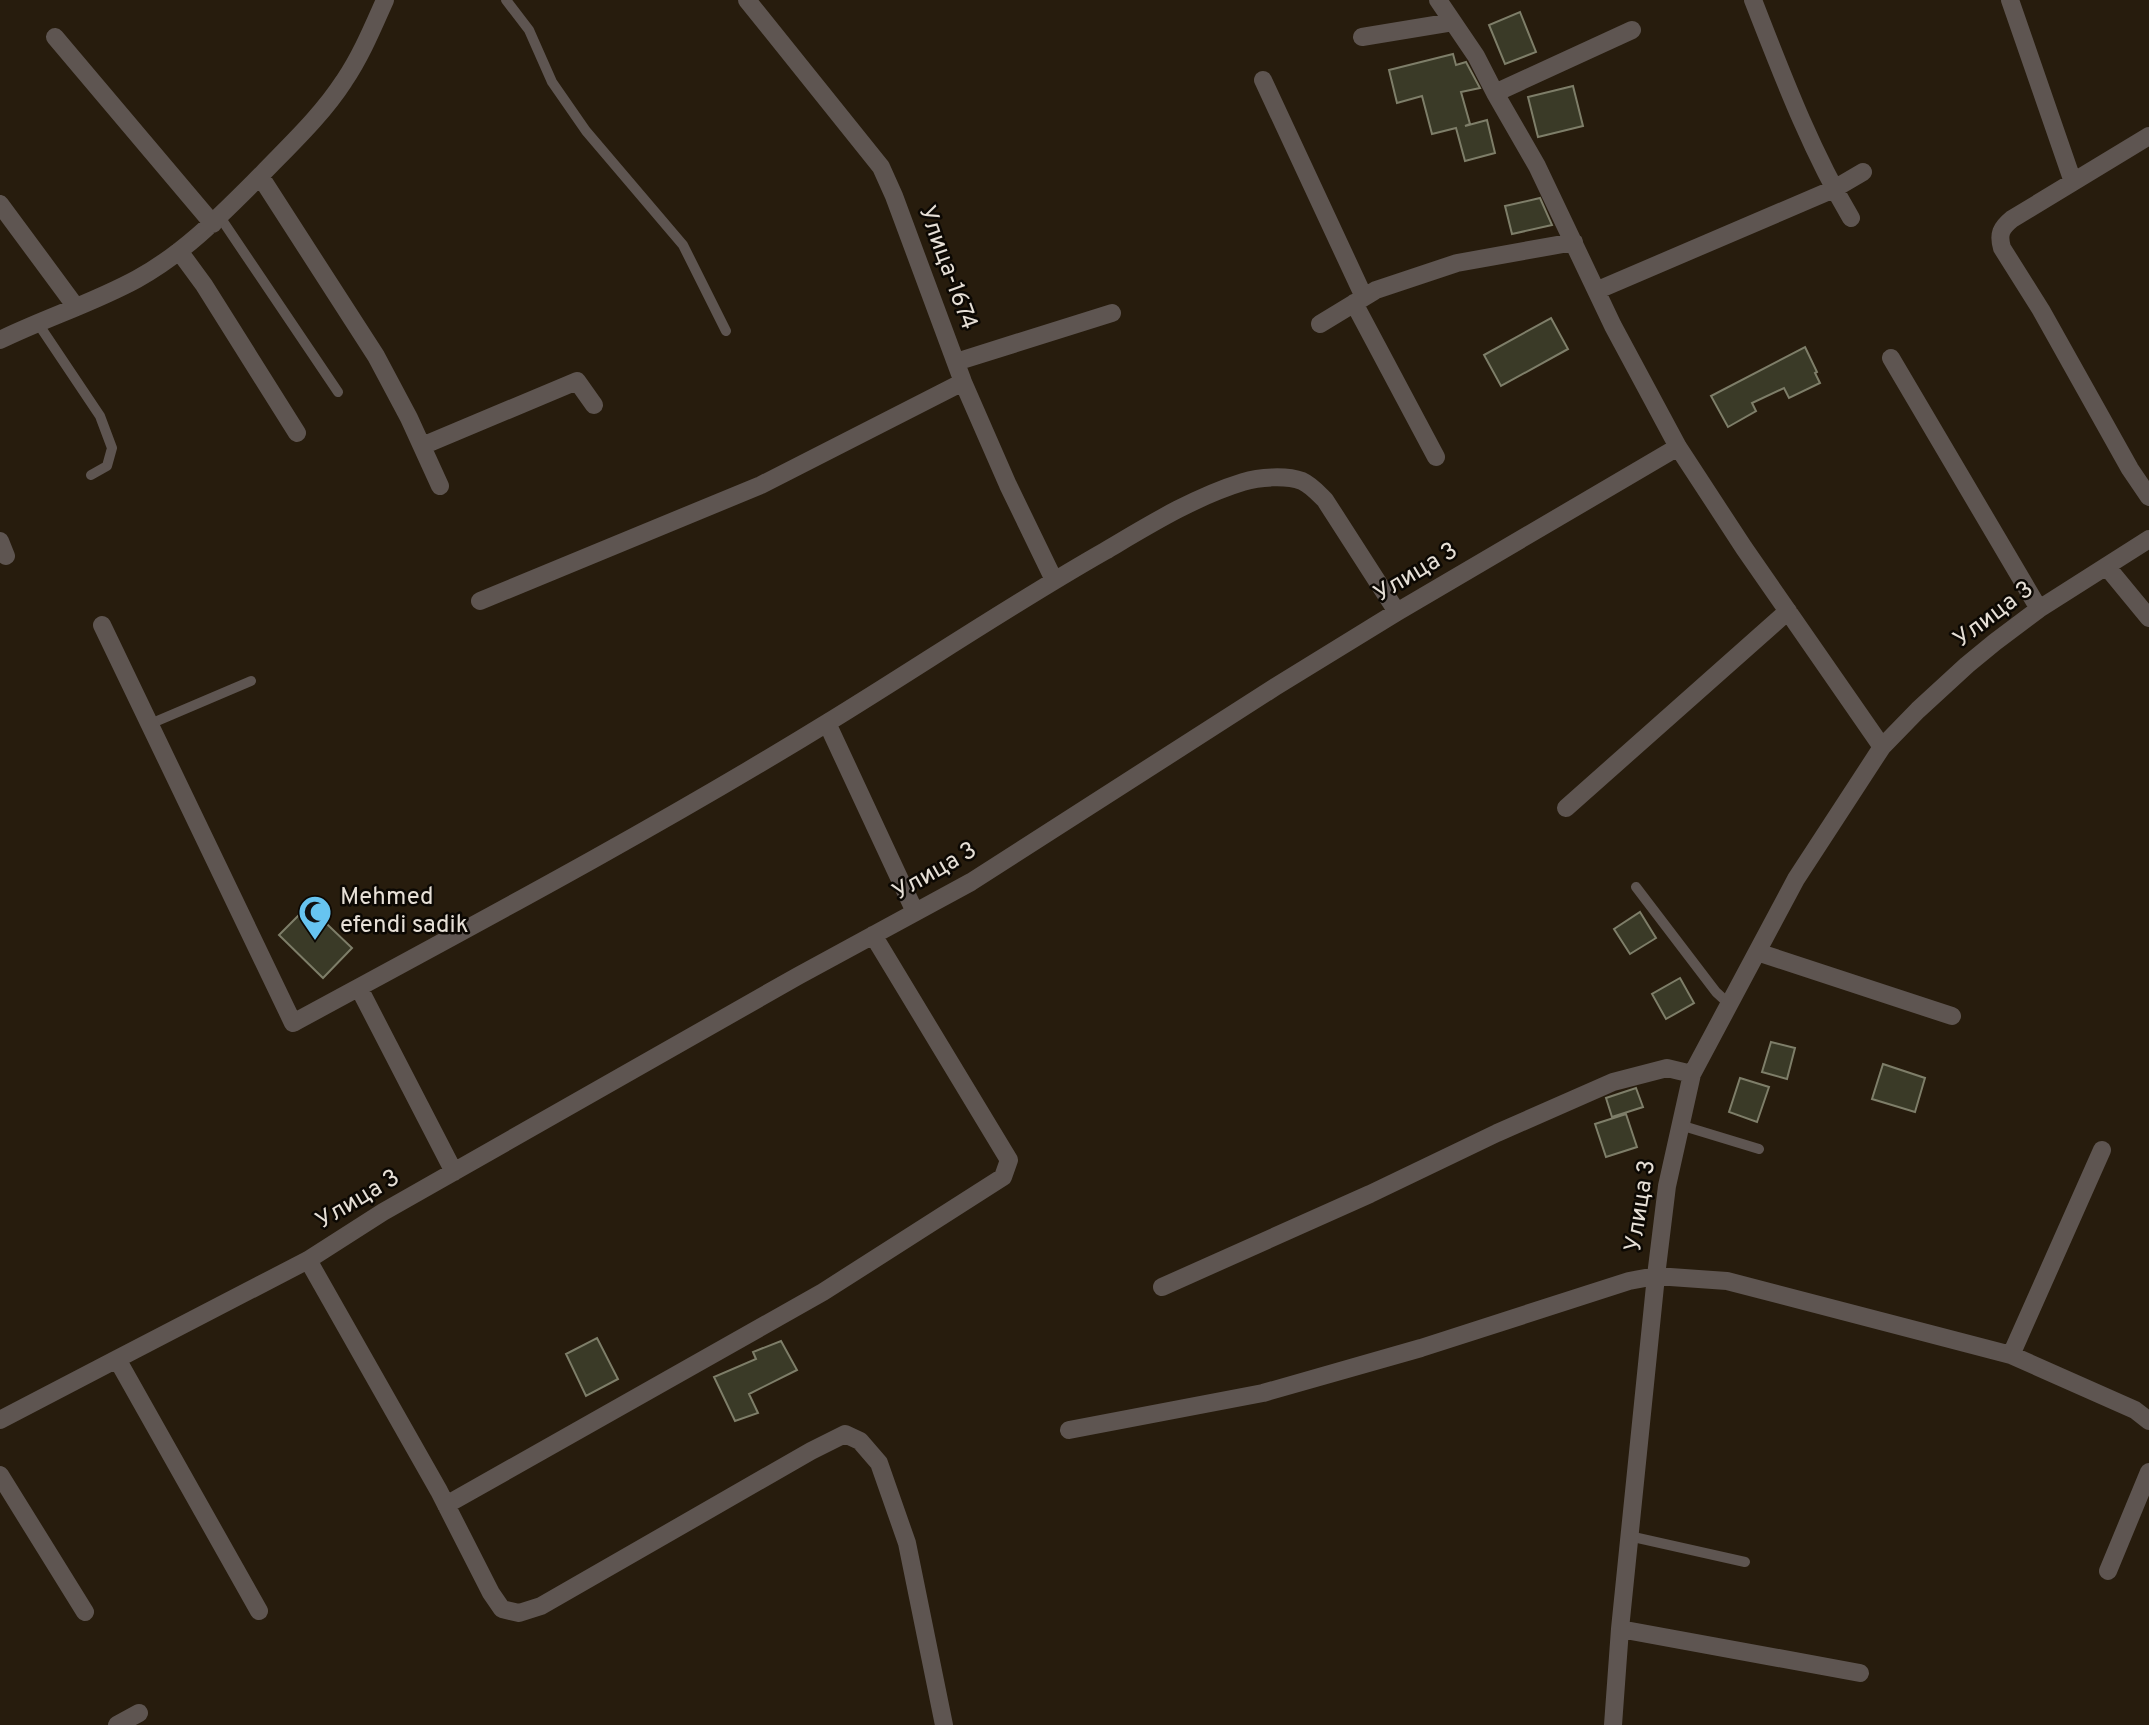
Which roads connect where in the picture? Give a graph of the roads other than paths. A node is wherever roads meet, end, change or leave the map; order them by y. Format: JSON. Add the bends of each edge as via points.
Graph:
{"nodes":[{"id":1,"x":385,"y":0,"type":"edge"},
{"id":2,"x":506,"y":0,"type":"edge"},
{"id":3,"x":747,"y":0,"type":"edge"},
{"id":4,"x":1438,"y":0,"type":"edge"},
{"id":5,"x":1753,"y":0,"type":"edge"},
{"id":6,"x":2010,"y":0,"type":"edge"},
{"id":7,"x":1453,"y":22,"type":"junction"},
{"id":8,"x":1632,"y":30,"type":"dead end"},
{"id":9,"x":55,"y":37,"type":"dead end"},
{"id":10,"x":1362,"y":37,"type":"dead end"},
{"id":11,"x":1263,"y":80,"type":"dead end"},
{"id":12,"x":1495,"y":93,"type":"junction"},
{"id":13,"x":2149,"y":136,"type":"edge"},
{"id":14,"x":1863,"y":172,"type":"dead end"},
{"id":15,"x":260,"y":176,"type":"junction"},
{"id":16,"x":2073,"y":182,"type":"junction"},
{"id":17,"x":1834,"y":189,"type":"junction"},
{"id":18,"x":0,"y":204,"type":"edge"},
{"id":19,"x":1851,"y":218,"type":"dead end"},
{"id":20,"x":216,"y":220,"type":"junction"},
{"id":21,"x":1574,"y":242,"type":"junction"},
{"id":22,"x":179,"y":251,"type":"junction"},
{"id":23,"x":1598,"y":290,"type":"junction"},
{"id":24,"x":1359,"y":300,"type":"junction"},
{"id":25,"x":76,"y":307,"type":"junction"},
{"id":26,"x":1112,"y":313,"type":"dead end"},
{"id":27,"x":37,"y":322,"type":"junction"},
{"id":28,"x":1320,"y":324,"type":"dead end"},
{"id":29,"x":726,"y":331,"type":"dead end"},
{"id":30,"x":0,"y":340,"type":"edge"},
{"id":31,"x":1891,"y":358,"type":"dead end"},
{"id":32,"x":956,"y":362,"type":"junction"},
{"id":33,"x":963,"y":382,"type":"junction"},
{"id":34,"x":338,"y":392,"type":"dead end"},
{"id":35,"x":594,"y":405,"type":"dead end"},
{"id":36,"x":297,"y":433,"type":"dead end"},
{"id":37,"x":422,"y":446,"type":"junction"},
{"id":38,"x":1678,"y":447,"type":"junction"},
{"id":39,"x":1436,"y":457,"type":"dead end"},
{"id":40,"x":91,"y":475,"type":"dead end"},
{"id":41,"x":440,"y":486,"type":"dead end"},
{"id":42,"x":2149,"y":497,"type":"edge"},
{"id":43,"x":2149,"y":539,"type":"edge"},
{"id":44,"x":2107,"y":567,"type":"junction"},
{"id":45,"x":1054,"y":580,"type":"junction"},
{"id":46,"x":480,"y":601,"type":"dead end"},
{"id":47,"x":2039,"y":609,"type":"junction"},
{"id":48,"x":1788,"y":611,"type":"junction"},
{"id":49,"x":1397,"y":612,"type":"junction"},
{"id":50,"x":2149,"y":618,"type":"edge"},
{"id":51,"x":102,"y":625,"type":"dead end"},
{"id":52,"x":251,"y":681,"type":"dead end"},
{"id":53,"x":827,"y":723,"type":"junction"},
{"id":54,"x":150,"y":724,"type":"junction"},
{"id":55,"x":1882,"y":747,"type":"junction"},
{"id":56,"x":1566,"y":808,"type":"dead end"},
{"id":57,"x":1636,"y":887,"type":"dead end"},
{"id":58,"x":915,"y":912,"type":"junction"},
{"id":59,"x":873,"y":935,"type":"junction"},
{"id":60,"x":1757,"y":952,"type":"junction"},
{"id":61,"x":359,"y":988,"type":"junction"},
{"id":62,"x":1729,"y":1004,"type":"junction"},
{"id":63,"x":1952,"y":1016,"type":"dead end"},
{"id":64,"x":1692,"y":1074,"type":"junction"},
{"id":65,"x":1681,"y":1125,"type":"junction"},
{"id":66,"x":1759,"y":1149,"type":"dead end"},
{"id":67,"x":2102,"y":1150,"type":"dead end"},
{"id":68,"x":454,"y":1172,"type":"junction"},
{"id":69,"x":308,"y":1260,"type":"junction"},
{"id":70,"x":1656,"y":1276,"type":"junction"},
{"id":71,"x":1162,"y":1287,"type":"dead end"},
{"id":72,"x":2011,"y":1355,"type":"junction"},
{"id":73,"x":117,"y":1359,"type":"junction"},
{"id":74,"x":0,"y":1420,"type":"edge"},
{"id":75,"x":2149,"y":1421,"type":"edge"},
{"id":76,"x":1069,"y":1430,"type":"dead end"},
{"id":77,"x":2149,"y":1472,"type":"edge"},
{"id":78,"x":0,"y":1475,"type":"edge"},
{"id":79,"x":446,"y":1505,"type":"junction"},
{"id":80,"x":1629,"y":1536,"type":"junction"},
{"id":81,"x":1745,"y":1562,"type":"dead end"},
{"id":82,"x":2108,"y":1571,"type":"dead end"},
{"id":83,"x":259,"y":1611,"type":"dead end"},
{"id":84,"x":85,"y":1612,"type":"dead end"},
{"id":85,"x":1620,"y":1629,"type":"junction"},
{"id":86,"x":1860,"y":1673,"type":"dead end"},
{"id":87,"x":139,"y":1713,"type":"dead end"},
{"id":88,"x":117,"y":1725,"type":"edge"},
{"id":89,"x":944,"y":1725,"type":"edge"},
{"id":90,"x":1613,"y":1725,"type":"edge"}],
"edges":[{"from":1,"to":15,"type":"street","via":[[345,80]]},
{"from":2,"to":29,"type":"lane","via":[[529,30],[552,82],[586,131],[683,245]]},
{"from":3,"to":32,"type":"street","name":"Улица-1674","via":[[881,167]]},
{"from":4,"to":7,"type":"street"},
{"from":5,"to":17,"type":"street"},
{"from":6,"to":16,"type":"street"},
{"from":7,"to":10,"type":"street"},
{"from":7,"to":12,"type":"street"},
{"from":8,"to":12,"type":"street"},
{"from":9,"to":20,"type":"street"},
{"from":11,"to":24,"type":"street"},
{"from":12,"to":21,"type":"street"},
{"from":13,"to":16,"type":"street"},
{"from":14,"to":17,"type":"street"},
{"from":15,"to":20,"type":"street"},
{"from":15,"to":37,"type":"street","via":[[376,356]]},
{"from":16,"to":42,"type":"street","via":[[2012,219],[1999,238]]},
{"from":17,"to":19,"type":"street"},
{"from":17,"to":23,"type":"street"},
{"from":18,"to":25,"type":"street"},
{"from":20,"to":22,"type":"street"},
{"from":20,"to":34,"type":"lane"},
{"from":21,"to":23,"type":"street"},
{"from":21,"to":24,"type":"street","via":[[1457,263]]},
{"from":22,"to":25,"type":"street","via":[[138,279]]},
{"from":22,"to":36,"type":"street"},
{"from":23,"to":38,"type":"street"},
{"from":24,"to":28,"type":"street"},
{"from":24,"to":39,"type":"street"},
{"from":25,"to":27,"type":"street"},
{"from":26,"to":32,"type":"street"},
{"from":27,"to":30,"type":"street"},
{"from":27,"to":40,"type":"lane","via":[[100,416],[113,447],[107,466]]},
{"from":31,"to":47,"type":"street"},
{"from":32,"to":33,"type":"street","name":"Улица-1674"},
{"from":33,"to":45,"type":"street","name":"Улица-1674"},
{"from":33,"to":46,"type":"street","via":[[749,490]]},
{"from":35,"to":37,"type":"street","via":[[577,381]]},
{"from":37,"to":41,"type":"street"},
{"from":38,"to":48,"type":"street"},
{"from":38,"to":49,"type":"street","name":"Улица 3"},
{"from":43,"to":44,"type":"street","name":"Улица 3"},
{"from":44,"to":47,"type":"street","name":"Улица 3"},
{"from":44,"to":50,"type":"street"},
{"from":45,"to":49,"type":"street","via":[[1202,498],[1247,481],[1285,479],[1301,481],[1325,500]]},
{"from":45,"to":53,"type":"street"},
{"from":47,"to":55,"type":"street","name":"Улица 3","via":[[1967,665]]},
{"from":48,"to":55,"type":"street"},
{"from":48,"to":56,"type":"street"},
{"from":49,"to":58,"type":"street","name":"Улица 3","via":[[971,882]]},
{"from":51,"to":54,"type":"street"},
{"from":52,"to":54,"type":"lane"},
{"from":53,"to":58,"type":"street"},
{"from":53,"to":61,"type":"street"},
{"from":54,"to":61,"type":"street","via":[[293,1023]]},
{"from":55,"to":60,"type":"street","name":"Улица 3","via":[[1796,879]]},
{"from":57,"to":62,"type":"lane"},
{"from":58,"to":59,"type":"street","name":"Улица 3"},
{"from":59,"to":68,"type":"street","name":"Улица 3"},
{"from":59,"to":79,"type":"street","via":[[1009,1160],[1003,1177],[823,1292]]},
{"from":60,"to":62,"type":"street","name":"Улица 3"},
{"from":60,"to":63,"type":"street"},
{"from":61,"to":68,"type":"street"},
{"from":62,"to":64,"type":"street","name":"Улица 3"},
{"from":64,"to":65,"type":"street","name":"Улица 3"},
{"from":64,"to":71,"type":"street","via":[[1667,1068],[1613,1082]]},
{"from":65,"to":66,"type":"lane"},
{"from":65,"to":70,"type":"street","name":"Улица 3","via":[[1667,1186]]},
{"from":67,"to":72,"type":"street"},
{"from":68,"to":69,"type":"street","name":"Улица 3"},
{"from":69,"to":73,"type":"street","name":"Улица 3"},
{"from":69,"to":79,"type":"street"},
{"from":70,"to":72,"type":"street","via":[[1727,1280]]},
{"from":70,"to":76,"type":"street","via":[[1263,1393]]},
{"from":70,"to":80,"type":"street","name":"Улица 3"},
{"from":72,"to":75,"type":"street","via":[[2135,1410]]},
{"from":73,"to":74,"type":"street","name":"Улица 3"},
{"from":73,"to":83,"type":"street"},
{"from":77,"to":82,"type":"street"},
{"from":78,"to":84,"type":"street"},
{"from":79,"to":89,"type":"street","via":[[491,1593],[502,1609],[519,1613],[541,1606],[845,1434],[860,1441],[879,1463],[907,1543]]},
{"from":80,"to":81,"type":"lane"},
{"from":80,"to":85,"type":"street","name":"Улица 3"},
{"from":85,"to":86,"type":"street"},
{"from":85,"to":90,"type":"street","name":"Улица 3"},
{"from":87,"to":88,"type":"street"}]}
